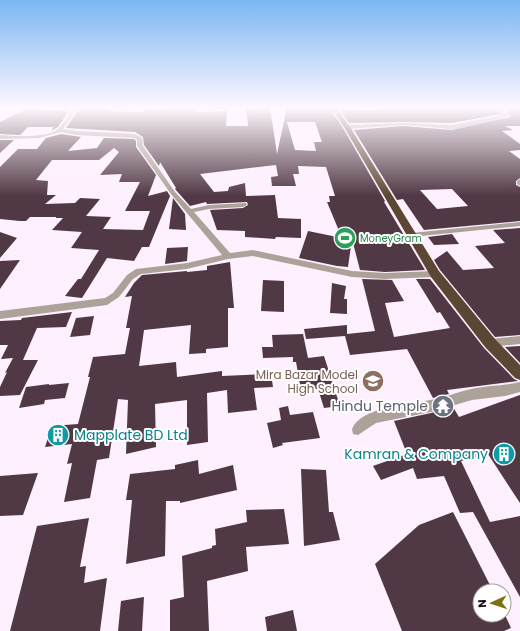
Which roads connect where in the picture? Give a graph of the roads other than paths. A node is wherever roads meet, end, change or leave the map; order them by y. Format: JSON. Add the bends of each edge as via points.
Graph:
{"nodes":[{"id":1,"x":22,"y":136,"type":"edge"},
{"id":2,"x":136,"y":136,"type":"edge"},
{"id":3,"x":353,"y":136,"type":"edge"},
{"id":4,"x":0,"y":137,"type":"edge"},
{"id":5,"x":243,"y":205,"type":"dead end"},
{"id":6,"x":190,"y":211,"type":"junction"},
{"id":7,"x":520,"y":224,"type":"edge"},
{"id":8,"x":411,"y":234,"type":"junction"},
{"id":9,"x":228,"y":256,"type":"junction"},
{"id":10,"x":435,"y":274,"type":"junction"},
{"id":11,"x":0,"y":315,"type":"edge"},
{"id":12,"x":520,"y":340,"type":"edge"},
{"id":13,"x":490,"y":343,"type":"junction"},
{"id":14,"x":520,"y":374,"type":"edge"},
{"id":15,"x":520,"y":388,"type":"edge"},
{"id":16,"x":358,"y":429,"type":"dead end"}],
"edges":[{"from":1,"to":4,"type":"street"},
{"from":2,"to":6,"type":"street","via":[[140,138],[140,146]]},
{"from":3,"to":8,"type":"highway"},
{"from":5,"to":6,"type":"street"},
{"from":6,"to":9,"type":"street"},
{"from":7,"to":8,"type":"street"},
{"from":8,"to":10,"type":"highway"},
{"from":9,"to":10,"type":"street","via":[[253,253],[352,274]]},
{"from":9,"to":11,"type":"street","via":[[187,266],[139,271],[107,301]]},
{"from":10,"to":13,"type":"highway"},
{"from":12,"to":13,"type":"street"},
{"from":13,"to":14,"type":"highway"},
{"from":15,"to":16,"type":"street","via":[[472,394],[431,406],[400,411],[373,418]]}]}
